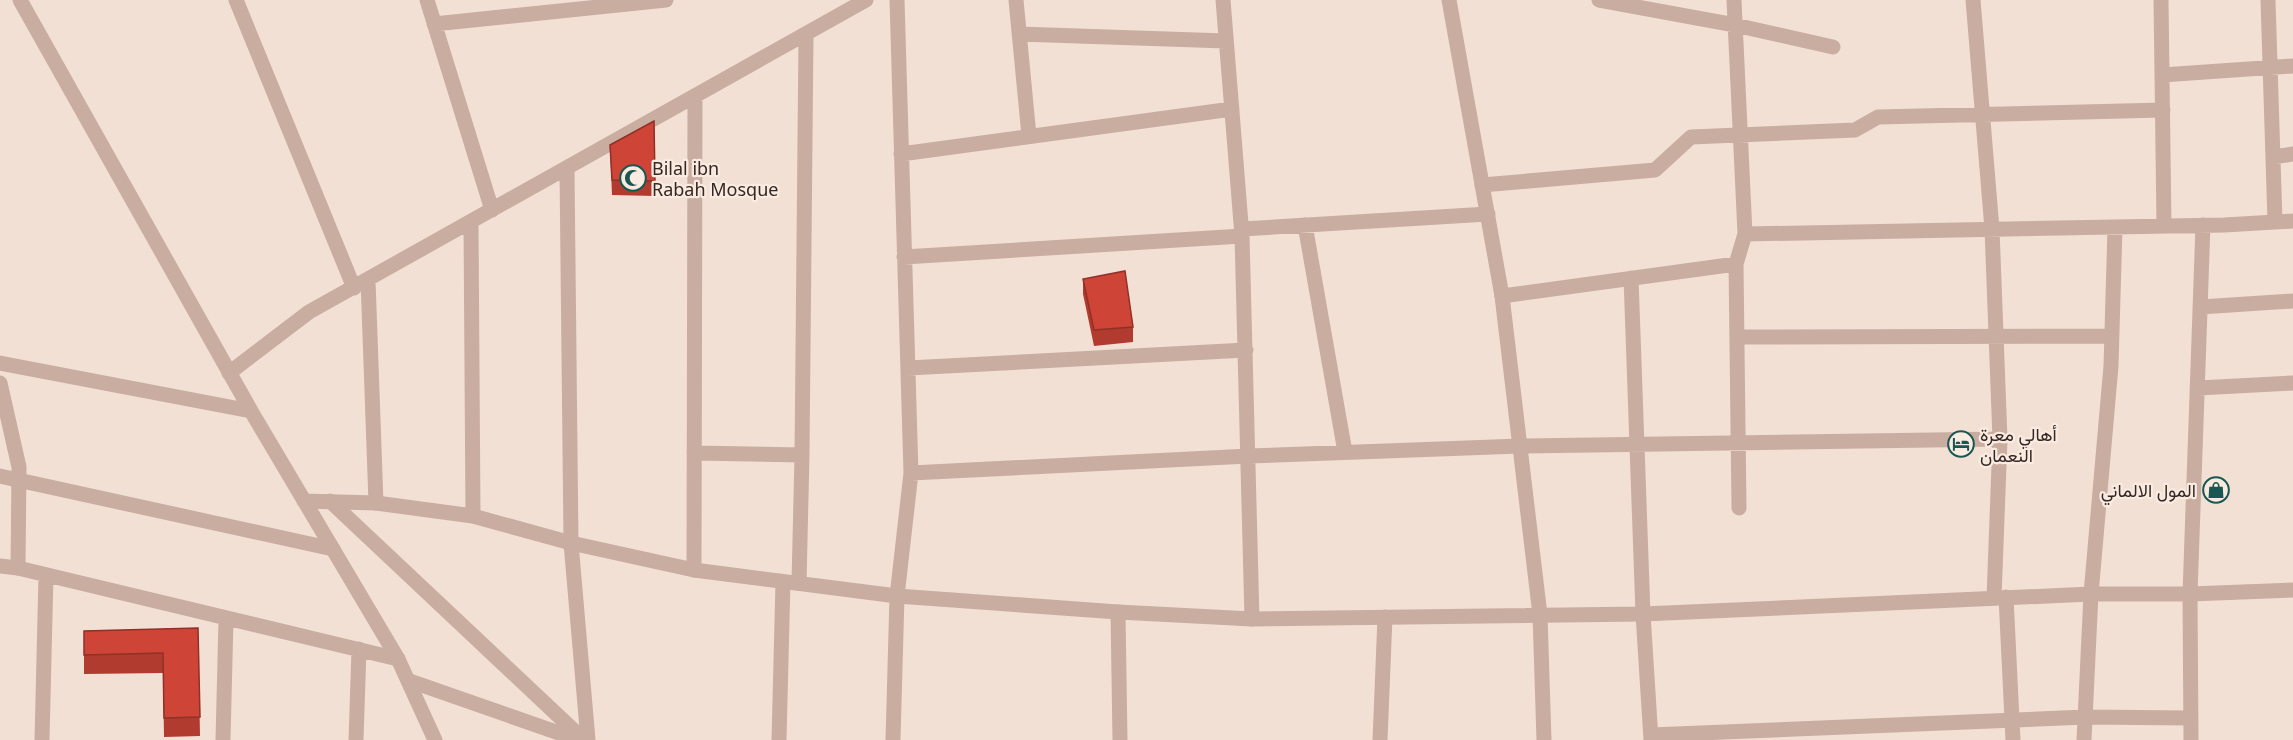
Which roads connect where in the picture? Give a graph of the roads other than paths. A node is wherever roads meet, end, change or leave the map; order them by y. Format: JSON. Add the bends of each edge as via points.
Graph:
{"nodes":[{"id":1,"x":20,"y":0,"type":"edge"},
{"id":2,"x":236,"y":0,"type":"edge"},
{"id":3,"x":427,"y":0,"type":"edge"},
{"id":4,"x":666,"y":0,"type":"edge"},
{"id":5,"x":897,"y":0,"type":"edge"},
{"id":6,"x":1016,"y":0,"type":"edge"},
{"id":7,"x":1223,"y":0,"type":"edge"},
{"id":8,"x":1449,"y":0,"type":"edge"},
{"id":9,"x":1599,"y":0,"type":"edge"},
{"id":10,"x":1734,"y":0,"type":"edge"},
{"id":11,"x":1973,"y":0,"type":"edge"},
{"id":12,"x":2161,"y":0,"type":"edge"},
{"id":13,"x":2268,"y":0,"type":"edge"},
{"id":14,"x":860,"y":2,"type":"edge"},
{"id":15,"x":434,"y":24,"type":"junction"},
{"id":16,"x":1735,"y":25,"type":"junction"},
{"id":17,"x":806,"y":34,"type":"junction"},
{"id":18,"x":1020,"y":34,"type":"junction"},
{"id":19,"x":1226,"y":41,"type":"junction"},
{"id":20,"x":1833,"y":46,"type":"dead end"},
{"id":21,"x":2293,"y":66,"type":"edge"},
{"id":22,"x":2270,"y":68,"type":"junction"},
{"id":23,"x":2162,"y":75,"type":"junction"},
{"id":24,"x":695,"y":97,"type":"junction"},
{"id":25,"x":1232,"y":109,"type":"junction"},
{"id":26,"x":2163,"y":110,"type":"junction"},
{"id":27,"x":1983,"y":115,"type":"junction"},
{"id":28,"x":1740,"y":134,"type":"junction"},
{"id":29,"x":1029,"y":136,"type":"junction"},
{"id":30,"x":901,"y":154,"type":"junction"},
{"id":31,"x":2293,"y":154,"type":"edge"},
{"id":32,"x":2273,"y":157,"type":"junction"},
{"id":33,"x":567,"y":169,"type":"junction"},
{"id":34,"x":1482,"y":185,"type":"junction"},
{"id":35,"x":492,"y":210,"type":"junction"},
{"id":36,"x":1488,"y":214,"type":"junction"},
{"id":37,"x":2293,"y":220,"type":"edge"},
{"id":38,"x":2275,"y":222,"type":"junction"},
{"id":39,"x":471,"y":223,"type":"junction"},
{"id":40,"x":1305,"y":225,"type":"junction"},
{"id":41,"x":2203,"y":225,"type":"junction"},
{"id":42,"x":2164,"y":226,"type":"junction"},
{"id":43,"x":2115,"y":227,"type":"junction"},
{"id":44,"x":1992,"y":229,"type":"junction"},
{"id":45,"x":1242,"y":232,"type":"junction"},
{"id":46,"x":1745,"y":234,"type":"junction"},
{"id":47,"x":904,"y":257,"type":"junction"},
{"id":48,"x":1737,"y":264,"type":"junction"},
{"id":49,"x":1631,"y":278,"type":"junction"},
{"id":50,"x":368,"y":280,"type":"junction"},
{"id":51,"x":354,"y":288,"type":"junction"},
{"id":52,"x":1502,"y":296,"type":"junction"},
{"id":53,"x":2293,"y":301,"type":"edge"},
{"id":54,"x":2200,"y":307,"type":"junction"},
{"id":55,"x":1996,"y":335,"type":"junction"},
{"id":56,"x":2111,"y":336,"type":"junction"},
{"id":57,"x":1737,"y":337,"type":"junction"},
{"id":58,"x":1245,"y":350,"type":"junction"},
{"id":59,"x":0,"y":363,"type":"edge"},
{"id":60,"x":908,"y":368,"type":"junction"},
{"id":61,"x":230,"y":372,"type":"junction"},
{"id":62,"x":0,"y":383,"type":"edge"},
{"id":63,"x":2293,"y":383,"type":"edge"},
{"id":64,"x":2198,"y":388,"type":"junction"},
{"id":65,"x":251,"y":411,"type":"junction"},
{"id":66,"x":2000,"y":439,"type":"junction"},
{"id":67,"x":1738,"y":442,"type":"junction"},
{"id":68,"x":1636,"y":444,"type":"junction"},
{"id":69,"x":1520,"y":446,"type":"junction"},
{"id":70,"x":1345,"y":452,"type":"junction"},
{"id":71,"x":694,"y":453,"type":"junction"},
{"id":72,"x":802,"y":455,"type":"junction"},
{"id":73,"x":1249,"y":456,"type":"junction"},
{"id":74,"x":911,"y":473,"type":"junction"},
{"id":75,"x":0,"y":476,"type":"edge"},
{"id":76,"x":19,"y":480,"type":"junction"},
{"id":77,"x":304,"y":501,"type":"junction"},
{"id":78,"x":330,"y":501,"type":"junction"},
{"id":79,"x":376,"y":503,"type":"junction"},
{"id":80,"x":1739,"y":508,"type":"dead end"},
{"id":81,"x":473,"y":516,"type":"junction"},
{"id":82,"x":571,"y":543,"type":"junction"},
{"id":83,"x":333,"y":549,"type":"junction"},
{"id":84,"x":0,"y":566,"type":"edge"},
{"id":85,"x":18,"y":568,"type":"junction"},
{"id":86,"x":694,"y":570,"type":"junction"},
{"id":87,"x":46,"y":575,"type":"junction"},
{"id":88,"x":791,"y":582,"type":"junction"},
{"id":89,"x":2293,"y":590,"type":"edge"},
{"id":90,"x":2091,"y":594,"type":"junction"},
{"id":91,"x":2190,"y":594,"type":"junction"},
{"id":92,"x":897,"y":596,"type":"junction"},
{"id":93,"x":2000,"y":598,"type":"junction"},
{"id":94,"x":1118,"y":612,"type":"junction"},
{"id":95,"x":1643,"y":614,"type":"junction"},
{"id":96,"x":1540,"y":615,"type":"junction"},
{"id":97,"x":1385,"y":617,"type":"junction"},
{"id":98,"x":226,"y":619,"type":"junction"},
{"id":99,"x":1252,"y":619,"type":"junction"},
{"id":100,"x":359,"y":649,"type":"junction"},
{"id":101,"x":398,"y":659,"type":"junction"},
{"id":102,"x":410,"y":681,"type":"junction"},
{"id":103,"x":2086,"y":717,"type":"junction"},
{"id":104,"x":2191,"y":718,"type":"junction"},
{"id":105,"x":2011,"y":721,"type":"junction"},
{"id":106,"x":1651,"y":737,"type":"edge"},
{"id":107,"x":42,"y":740,"type":"edge"},
{"id":108,"x":224,"y":740,"type":"edge"},
{"id":109,"x":356,"y":740,"type":"edge"},
{"id":110,"x":435,"y":740,"type":"edge"},
{"id":111,"x":579,"y":740,"type":"edge"},
{"id":112,"x":586,"y":740,"type":"edge"},
{"id":113,"x":779,"y":740,"type":"edge"},
{"id":114,"x":893,"y":740,"type":"edge"},
{"id":115,"x":1120,"y":740,"type":"edge"},
{"id":116,"x":1380,"y":740,"type":"edge"},
{"id":117,"x":1544,"y":740,"type":"edge"},
{"id":118,"x":2013,"y":740,"type":"edge"},
{"id":119,"x":2084,"y":740,"type":"edge"},
{"id":120,"x":2191,"y":740,"type":"edge"}],
"edges":[{"from":1,"to":61,"type":"street"},
{"from":2,"to":51,"type":"street"},
{"from":3,"to":15,"type":"street"},
{"from":4,"to":15,"type":"street"},
{"from":5,"to":30,"type":"street"},
{"from":6,"to":18,"type":"street"},
{"from":7,"to":19,"type":"street"},
{"from":8,"to":34,"type":"street"},
{"from":9,"to":16,"type":"street"},
{"from":10,"to":16,"type":"street"},
{"from":11,"to":27,"type":"street"},
{"from":12,"to":23,"type":"street"},
{"from":13,"to":22,"type":"street"},
{"from":14,"to":17,"type":"street"},
{"from":15,"to":35,"type":"street"},
{"from":16,"to":20,"type":"street"},
{"from":16,"to":28,"type":"street"},
{"from":17,"to":24,"type":"street"},
{"from":17,"to":72,"type":"street"},
{"from":18,"to":19,"type":"street"},
{"from":18,"to":29,"type":"street"},
{"from":19,"to":25,"type":"street"},
{"from":21,"to":22,"type":"street"},
{"from":22,"to":23,"type":"street"},
{"from":22,"to":32,"type":"street"},
{"from":23,"to":26,"type":"street"},
{"from":24,"to":33,"type":"street"},
{"from":24,"to":71,"type":"street"},
{"from":25,"to":29,"type":"street"},
{"from":25,"to":45,"type":"street"},
{"from":26,"to":27,"type":"street"},
{"from":26,"to":42,"type":"street"},
{"from":27,"to":28,"type":"street","via":[[1878,117],[1855,130]]},
{"from":27,"to":44,"type":"street"},
{"from":28,"to":34,"type":"street","via":[[1691,137],[1655,170]]},
{"from":28,"to":46,"type":"street"},
{"from":29,"to":30,"type":"street"},
{"from":30,"to":47,"type":"street"},
{"from":31,"to":32,"type":"street"},
{"from":32,"to":38,"type":"street"},
{"from":33,"to":35,"type":"street"},
{"from":33,"to":82,"type":"street"},
{"from":34,"to":36,"type":"street"},
{"from":35,"to":39,"type":"street"},
{"from":36,"to":40,"type":"street"},
{"from":36,"to":52,"type":"street"},
{"from":37,"to":38,"type":"street"},
{"from":38,"to":41,"type":"street"},
{"from":39,"to":50,"type":"street"},
{"from":39,"to":81,"type":"street"},
{"from":40,"to":45,"type":"street"},
{"from":40,"to":70,"type":"street"},
{"from":41,"to":42,"type":"street"},
{"from":41,"to":54,"type":"street"},
{"from":42,"to":43,"type":"street"},
{"from":43,"to":44,"type":"street"},
{"from":43,"to":56,"type":"street"},
{"from":44,"to":46,"type":"street"},
{"from":44,"to":55,"type":"street"},
{"from":45,"to":47,"type":"street"},
{"from":45,"to":58,"type":"street"},
{"from":46,"to":48,"type":"street"},
{"from":47,"to":60,"type":"street"},
{"from":48,"to":49,"type":"street"},
{"from":48,"to":57,"type":"street"},
{"from":49,"to":52,"type":"street"},
{"from":49,"to":68,"type":"street"},
{"from":50,"to":51,"type":"street"},
{"from":50,"to":79,"type":"street"},
{"from":51,"to":61,"type":"street","via":[[309,312]]},
{"from":52,"to":69,"type":"street"},
{"from":53,"to":54,"type":"street"},
{"from":54,"to":64,"type":"street"},
{"from":55,"to":56,"type":"street"},
{"from":55,"to":57,"type":"street"},
{"from":55,"to":66,"type":"street"},
{"from":56,"to":90,"type":"street"},
{"from":57,"to":67,"type":"street"},
{"from":58,"to":60,"type":"street"},
{"from":58,"to":73,"type":"street"},
{"from":59,"to":65,"type":"street"},
{"from":60,"to":74,"type":"street"},
{"from":61,"to":65,"type":"street"},
{"from":62,"to":76,"type":"street"},
{"from":63,"to":64,"type":"street"},
{"from":64,"to":91,"type":"street"},
{"from":65,"to":77,"type":"street"},
{"from":66,"to":67,"type":"street"},
{"from":66,"to":93,"type":"street"},
{"from":67,"to":68,"type":"street"},
{"from":67,"to":80,"type":"street"},
{"from":68,"to":69,"type":"street"},
{"from":68,"to":95,"type":"street"},
{"from":69,"to":70,"type":"street"},
{"from":69,"to":96,"type":"street"},
{"from":70,"to":73,"type":"street"},
{"from":71,"to":72,"type":"street"},
{"from":71,"to":86,"type":"street"},
{"from":72,"to":88,"type":"street"},
{"from":73,"to":74,"type":"street"},
{"from":73,"to":99,"type":"street"},
{"from":74,"to":92,"type":"street"},
{"from":75,"to":76,"type":"street"},
{"from":76,"to":83,"type":"street"},
{"from":76,"to":85,"type":"street"},
{"from":77,"to":78,"type":"street"},
{"from":77,"to":83,"type":"street"},
{"from":78,"to":79,"type":"street"},
{"from":78,"to":112,"type":"street"},
{"from":79,"to":81,"type":"street"},
{"from":81,"to":82,"type":"street"},
{"from":82,"to":86,"type":"street"},
{"from":82,"to":112,"type":"street"},
{"from":83,"to":101,"type":"street"},
{"from":84,"to":85,"type":"street"},
{"from":85,"to":87,"type":"street"},
{"from":86,"to":88,"type":"street"},
{"from":87,"to":98,"type":"street"},
{"from":87,"to":107,"type":"street"},
{"from":88,"to":92,"type":"street"},
{"from":88,"to":113,"type":"street"},
{"from":89,"to":91,"type":"street"},
{"from":90,"to":91,"type":"street"},
{"from":90,"to":93,"type":"street"},
{"from":90,"to":103,"type":"street"},
{"from":91,"to":104,"type":"street"},
{"from":92,"to":94,"type":"street"},
{"from":92,"to":114,"type":"street"},
{"from":93,"to":95,"type":"street"},
{"from":93,"to":105,"type":"street"},
{"from":94,"to":99,"type":"street"},
{"from":94,"to":115,"type":"street"},
{"from":95,"to":96,"type":"street"},
{"from":95,"to":106,"type":"street"},
{"from":96,"to":97,"type":"street"},
{"from":96,"to":117,"type":"street"},
{"from":97,"to":99,"type":"street"},
{"from":97,"to":116,"type":"street"},
{"from":98,"to":100,"type":"street"},
{"from":98,"to":108,"type":"street"},
{"from":100,"to":101,"type":"street"},
{"from":100,"to":109,"type":"street"},
{"from":101,"to":102,"type":"street"},
{"from":102,"to":110,"type":"street"},
{"from":102,"to":111,"type":"street"},
{"from":103,"to":104,"type":"street"},
{"from":103,"to":105,"type":"street"},
{"from":103,"to":119,"type":"street"},
{"from":104,"to":120,"type":"street"},
{"from":105,"to":106,"type":"street"},
{"from":105,"to":118,"type":"street"}]}
